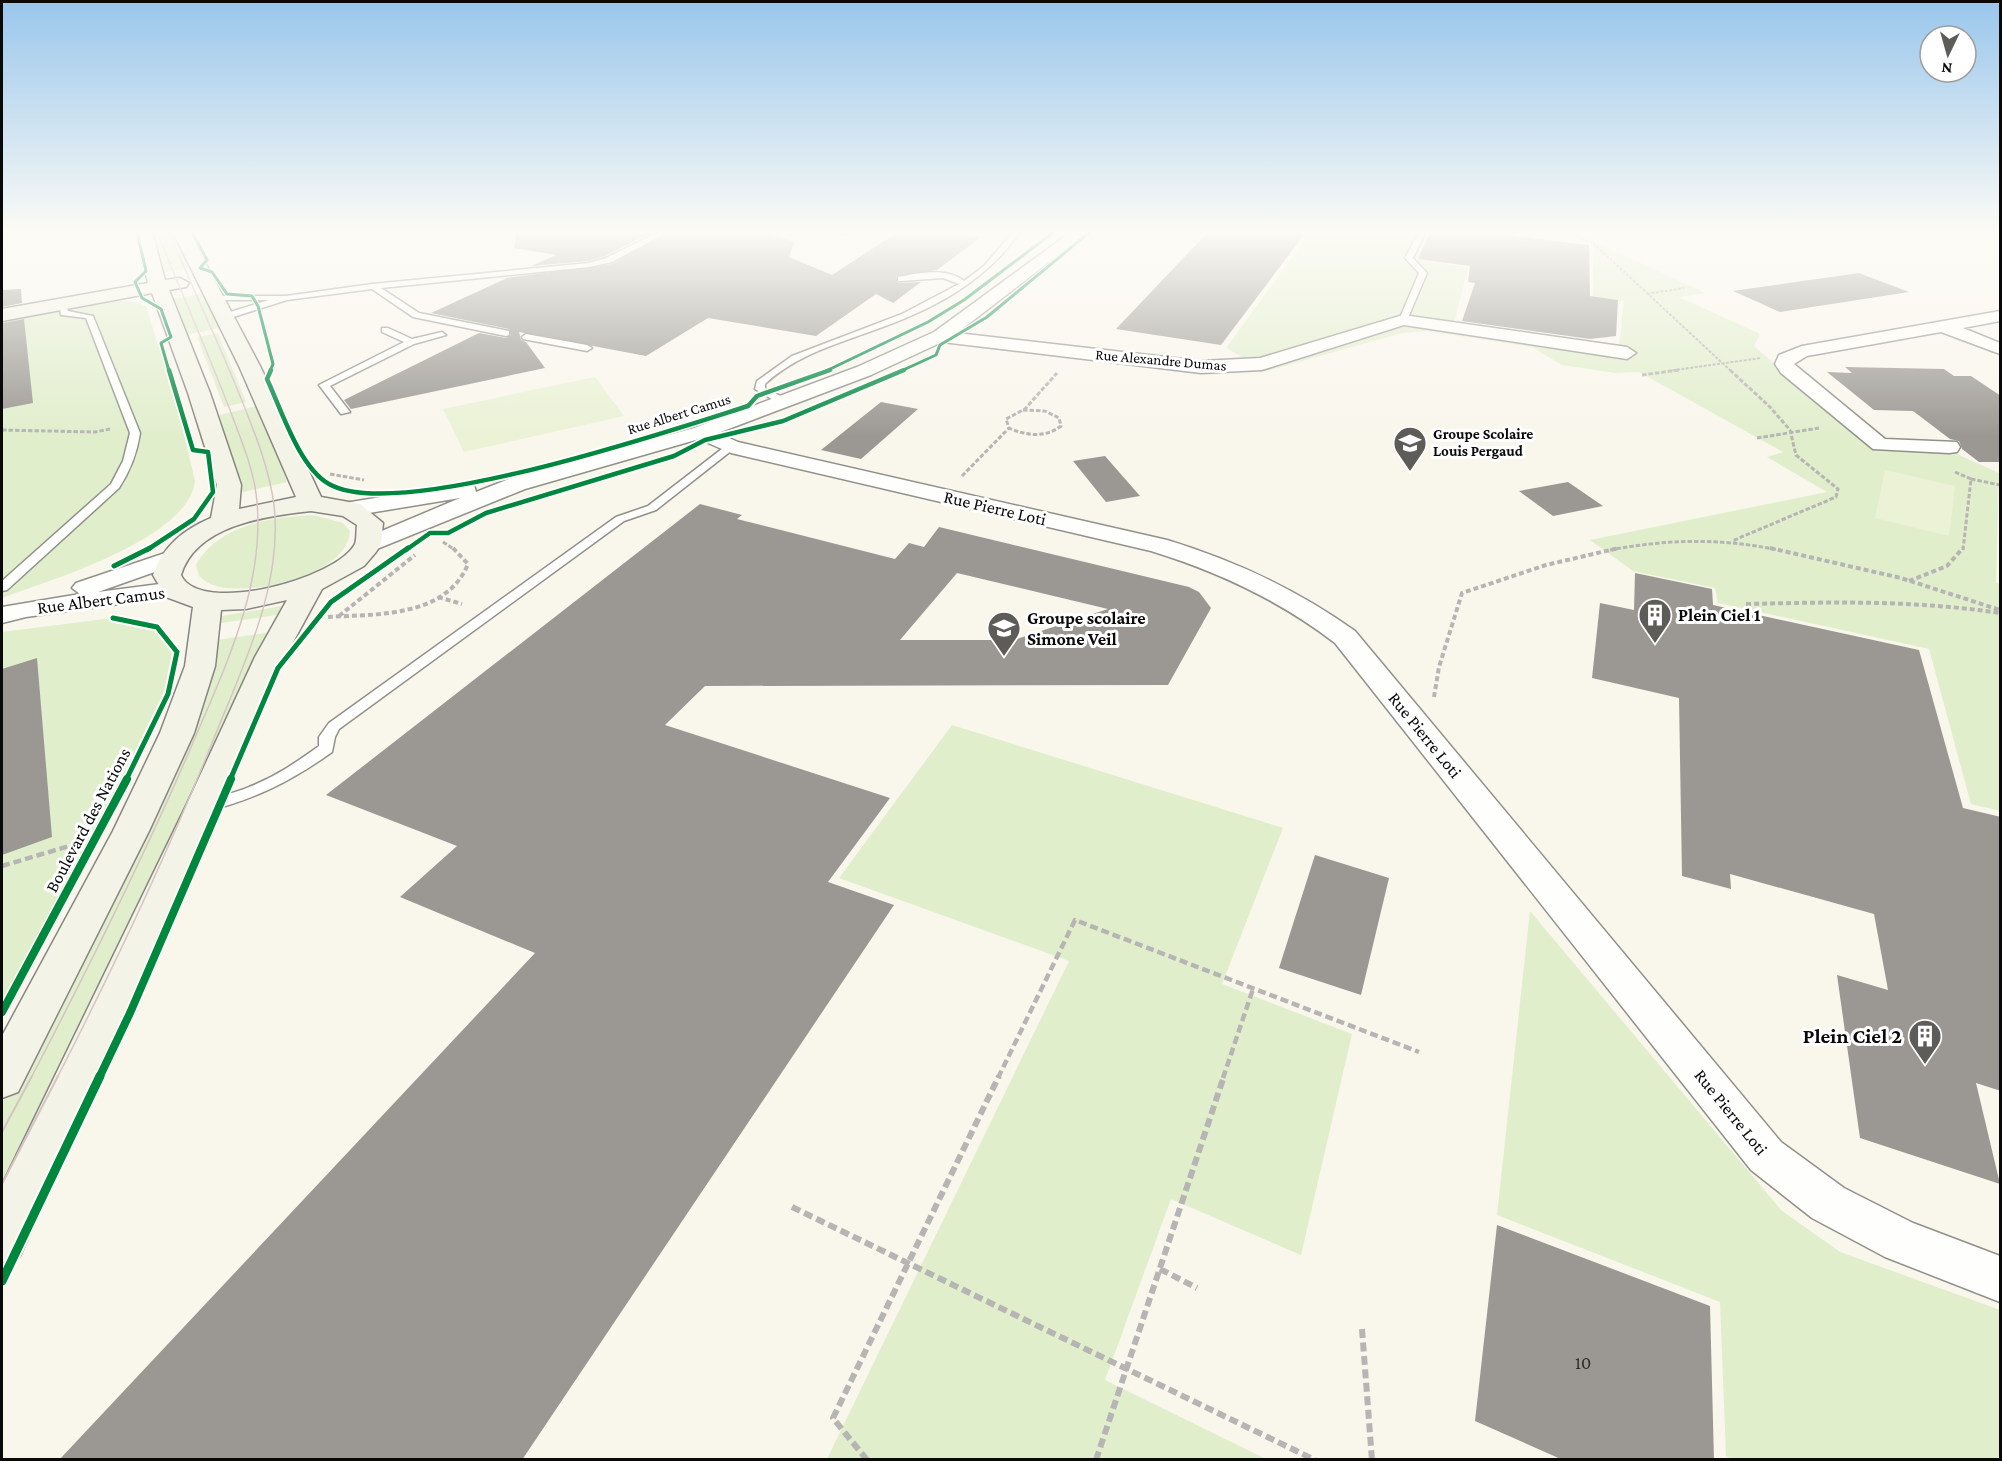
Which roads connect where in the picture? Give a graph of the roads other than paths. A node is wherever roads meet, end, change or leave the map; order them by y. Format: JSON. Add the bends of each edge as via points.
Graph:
{"nodes":[{"id":1,"x":84,"y":300,"type":"edge"},
{"id":2,"x":164,"y":300,"type":"edge"},
{"id":3,"x":217,"y":300,"type":"edge"},
{"id":4,"x":270,"y":300,"type":"edge"},
{"id":5,"x":270,"y":300,"type":"edge"},
{"id":6,"x":394,"y":300,"type":"edge"},
{"id":7,"x":939,"y":300,"type":"edge"},
{"id":8,"x":991,"y":300,"type":"edge"},
{"id":9,"x":1412,"y":300,"type":"edge"},
{"id":10,"x":62,"y":304,"type":"junction"},
{"id":11,"x":221,"y":307,"type":"junction"},
{"id":12,"x":2,"y":315,"type":"edge"},
{"id":13,"x":2001,"y":316,"type":"edge"},
{"id":14,"x":1403,"y":320,"type":"junction"},
{"id":15,"x":1943,"y":327,"type":"junction"},
{"id":16,"x":385,"y":330,"type":"dead end"},
{"id":17,"x":506,"y":333,"type":"dead end"},
{"id":18,"x":442,"y":335,"type":"dead end"},
{"id":19,"x":940,"y":336,"type":"junction"},
{"id":20,"x":526,"y":337,"type":"dead end"},
{"id":21,"x":411,"y":342,"type":"junction"},
{"id":22,"x":587,"y":348,"type":"dead end"},
{"id":23,"x":2001,"y":349,"type":"edge"},
{"id":24,"x":1627,"y":353,"type":"dead end"},
{"id":25,"x":784,"y":402,"type":"junction"},
{"id":26,"x":345,"y":412,"type":"dead end"},
{"id":27,"x":701,"y":432,"type":"junction"},
{"id":28,"x":732,"y":447,"type":"junction"},
{"id":29,"x":1950,"y":447,"type":"dead end"},
{"id":30,"x":517,"y":484,"type":"junction"},
{"id":31,"x":311,"y":503,"type":"junction"},
{"id":32,"x":351,"y":509,"type":"junction"},
{"id":33,"x":223,"y":523,"type":"junction"},
{"id":34,"x":367,"y":546,"type":"junction"},
{"id":35,"x":174,"y":557,"type":"junction"},
{"id":36,"x":2,"y":587,"type":"edge"},
{"id":37,"x":192,"y":596,"type":"junction"},
{"id":38,"x":319,"y":604,"type":"junction"},
{"id":39,"x":14,"y":612,"type":"edge"},
{"id":40,"x":204,"y":806,"type":"junction"},
{"id":41,"x":2,"y":1078,"type":"edge"},
{"id":42,"x":2,"y":1238,"type":"edge"},
{"id":43,"x":2001,"y":1279,"type":"edge"}],
"edges":[{"from":1,"to":10,"type":"main road"},
{"from":2,"to":33,"type":"main road","via":[[229,485]]},
{"from":3,"to":11,"type":"main road"},
{"from":4,"to":11,"type":"lane"},
{"from":5,"to":11,"type":"lane"},
{"from":6,"to":17,"type":"lane","via":[[416,315]]},
{"from":7,"to":25,"type":"lane","via":[[809,350],[773,370],[760,383],[760,389]]},
{"from":8,"to":19,"type":"street","name":"Rue Albert Camus"},
{"from":9,"to":14,"type":"lane"},
{"from":10,"to":12,"type":"main road"},
{"from":10,"to":36,"type":"lane","via":[[64,313],[89,316],[135,433],[132,452],[115,486]]},
{"from":11,"to":31,"type":"main road"},
{"from":13,"to":15,"type":"street"},
{"from":14,"to":19,"type":"street","name":"Rue Alexandre Dumas","via":[[1262,364],[1241,366],[1201,367]]},
{"from":14,"to":24,"type":"street","name":"Rue Alexandre Dumas"},
{"from":15,"to":23,"type":"street"},
{"from":15,"to":29,"type":"street","via":[[1802,351],[1784,363],[1880,445]]},
{"from":16,"to":21,"type":"lane"},
{"from":18,"to":21,"type":"lane"},
{"from":19,"to":25,"type":"street","name":"Rue Albert Camus"},
{"from":20,"to":22,"type":"lane"},
{"from":21,"to":26,"type":"lane","via":[[324,385]]},
{"from":25,"to":27,"type":"street","name":"Rue Albert Camus"},
{"from":27,"to":28,"type":"street","name":"Rue Pierre Loti"},
{"from":27,"to":30,"type":"street","name":"Rue Albert Camus"},
{"from":28,"to":40,"type":"lane","via":[[652,508],[620,519],[334,726],[327,737],[327,748],[300,769],[259,792]]},
{"from":28,"to":43,"type":"street","name":"Rue Pierre Loti","via":[[1217,562],[1313,612],[1345,637],[1766,1156],[1828,1203],[1890,1236]]},
{"from":30,"to":32,"type":"street","name":"Rue Albert Camus"},
{"from":30,"to":34,"type":"street","name":"Rue Albert Camus"},
{"from":31,"to":32,"type":"main road"},
{"from":31,"to":33,"type":"main road","via":[[257,511]]},
{"from":32,"to":34,"type":"main road","via":[[370,523]]},
{"from":33,"to":35,"type":"main road","via":[[194,539]]},
{"from":34,"to":38,"type":"main road","via":[[335,573]]},
{"from":35,"to":37,"type":"main road","via":[[166,575]]},
{"from":35,"to":39,"type":"street","name":"Rue Albert Camus"},
{"from":37,"to":38,"type":"main road"},
{"from":37,"to":39,"type":"street","name":"Rue Albert Camus"},
{"from":37,"to":41,"type":"main road","via":[[200,666],[177,733],[131,831]]},
{"from":38,"to":40,"type":"main road","via":[[270,657]]},
{"from":40,"to":42,"type":"main road"}]}
